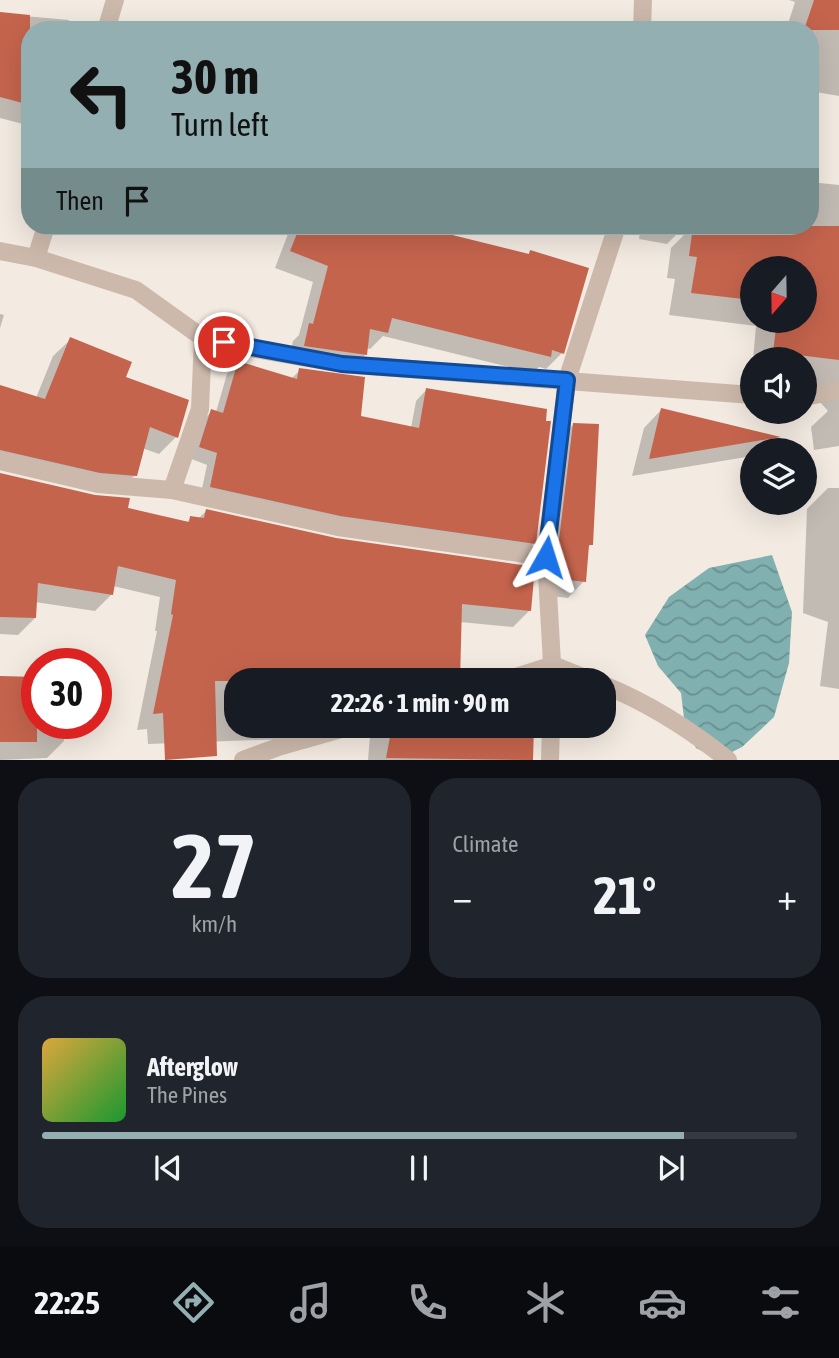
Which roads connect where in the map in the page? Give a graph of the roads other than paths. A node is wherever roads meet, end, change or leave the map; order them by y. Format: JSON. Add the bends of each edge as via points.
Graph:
{"nodes":[{"id":1,"x":115,"y":0,"type":"edge"},
{"id":2,"x":643,"y":0,"type":"edge"},
{"id":3,"x":109,"y":21,"type":"edge"},
{"id":4,"x":642,"y":21,"type":"edge"},
{"id":5,"x":43,"y":235,"type":"edge"},
{"id":6,"x":614,"y":235,"type":"edge"},
{"id":7,"x":0,"y":251,"type":"edge"},
{"id":8,"x":36,"y":258,"type":"junction"},
{"id":9,"x":203,"y":338,"type":"junction"},
{"id":10,"x":567,"y":380,"type":"junction"},
{"id":11,"x":839,"y":390,"type":"edge"},
{"id":12,"x":740,"y":394,"type":"edge"},
{"id":13,"x":817,"y":395,"type":"edge"},
{"id":14,"x":0,"y":461,"type":"edge"},
{"id":15,"x":172,"y":490,"type":"junction"},
{"id":16,"x":546,"y":557,"type":"junction"},
{"id":17,"x":553,"y":668,"type":"edge"},
{"id":18,"x":616,"y":690,"type":"edge"},
{"id":19,"x":309,"y":738,"type":"edge"},
{"id":20,"x":551,"y":738,"type":"edge"},
{"id":21,"x":243,"y":760,"type":"edge"},
{"id":22,"x":550,"y":760,"type":"edge"},
{"id":23,"x":728,"y":760,"type":"edge"}],
"edges":[{"from":1,"to":3,"type":"street"},
{"from":2,"to":4,"type":"street"},
{"from":5,"to":8,"type":"street"},
{"from":6,"to":10,"type":"street"},
{"from":7,"to":8,"type":"street"},
{"from":8,"to":9,"type":"street","via":[[136,290]]},
{"from":9,"to":10,"type":"street","via":[[342,364]]},
{"from":9,"to":15,"type":"street","via":[[200,409]]},
{"from":10,"to":12,"type":"street"},
{"from":10,"to":16,"type":"street"},
{"from":11,"to":13,"type":"street"},
{"from":14,"to":15,"type":"street","via":[[98,484]]},
{"from":15,"to":16,"type":"street","via":[[338,527]]},
{"from":16,"to":17,"type":"street"},
{"from":18,"to":23,"type":"street","via":[[701,738]]},
{"from":19,"to":21,"type":"street"},
{"from":20,"to":22,"type":"street"}]}
